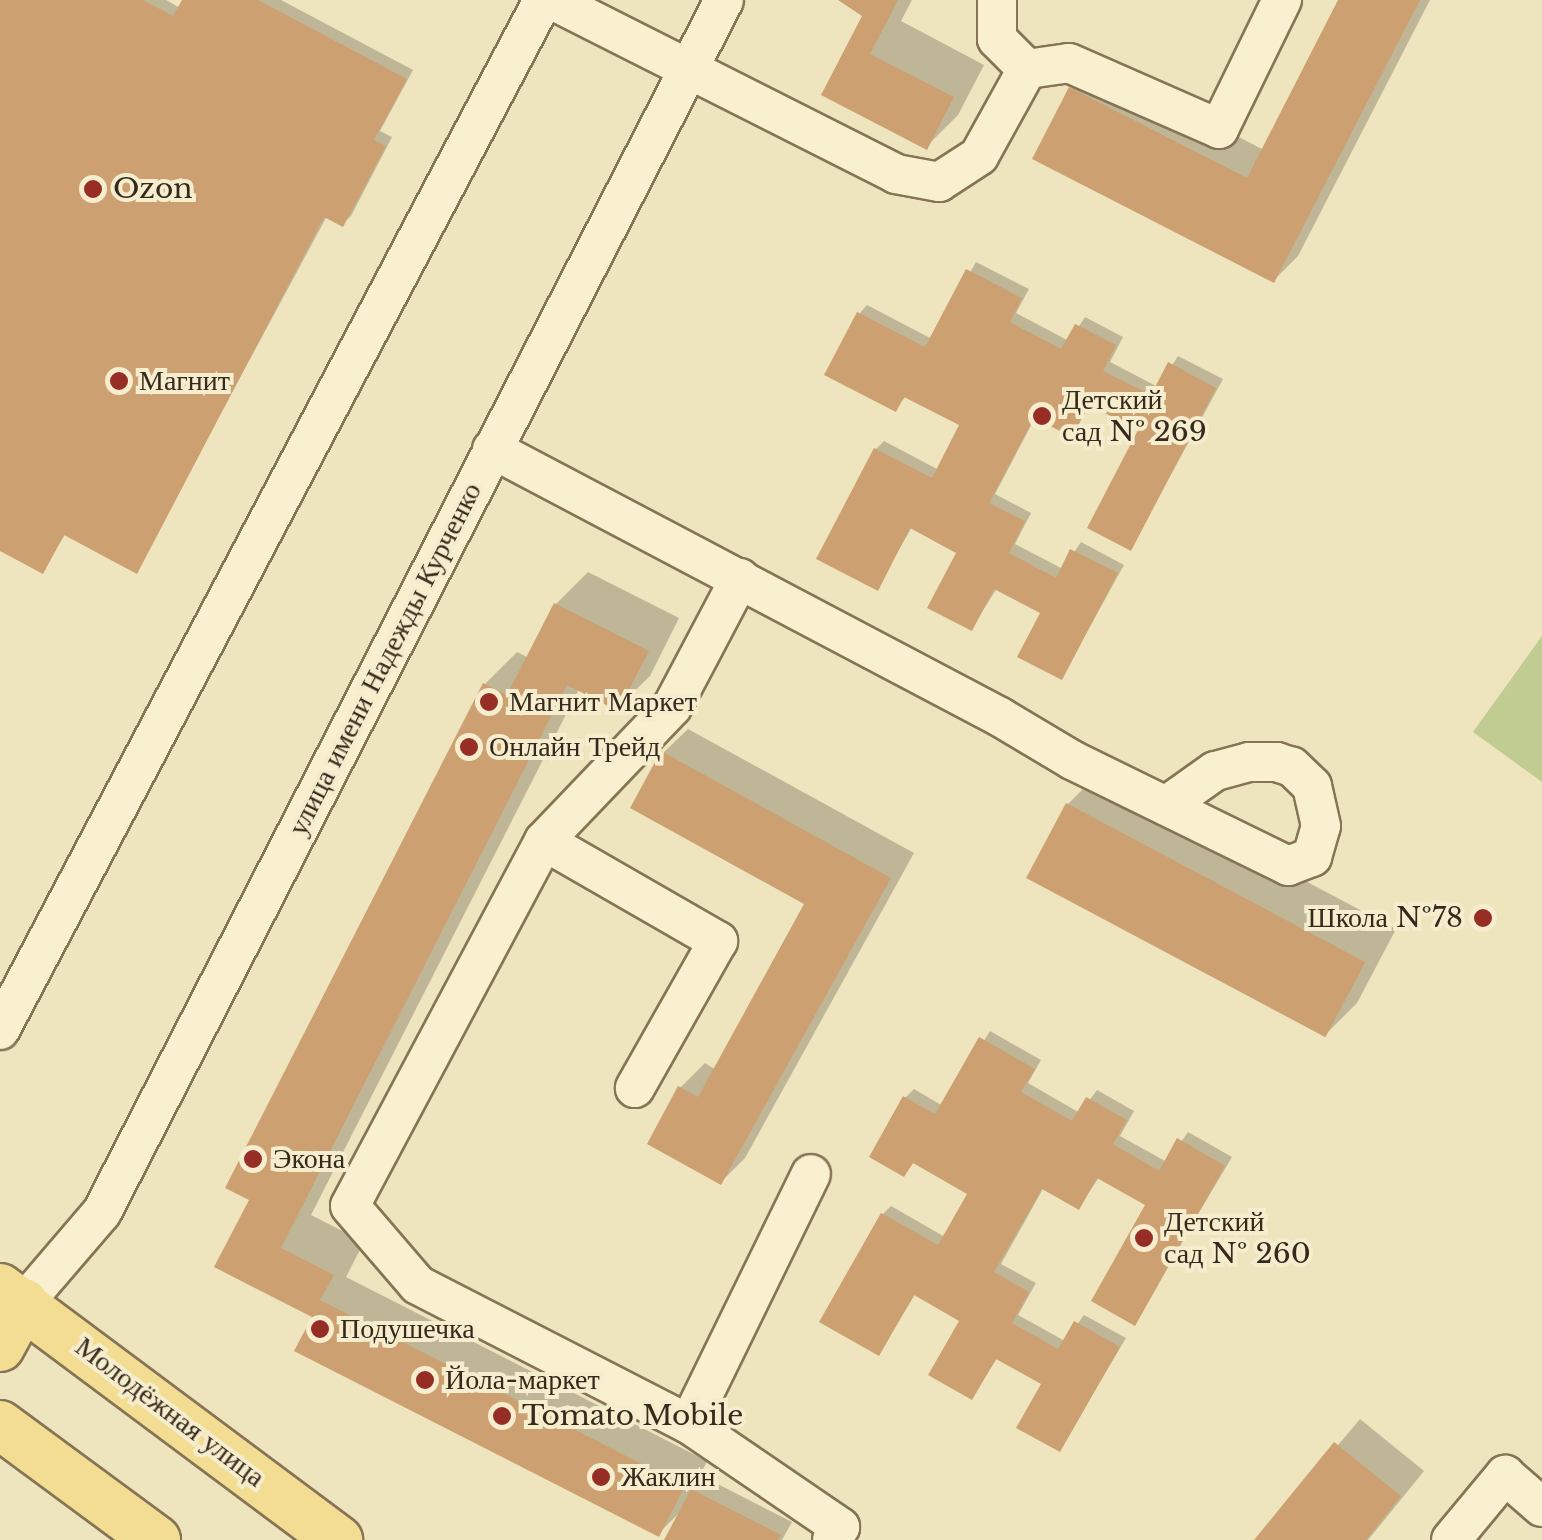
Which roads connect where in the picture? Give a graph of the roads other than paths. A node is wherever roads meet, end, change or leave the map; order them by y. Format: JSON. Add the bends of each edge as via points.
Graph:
{"nodes":[{"id":1,"x":543,"y":0,"type":"edge"},
{"id":2,"x":552,"y":0,"type":"edge"},
{"id":3,"x":724,"y":0,"type":"edge"},
{"id":4,"x":998,"y":0,"type":"edge"},
{"id":5,"x":1282,"y":0,"type":"edge"},
{"id":6,"x":1027,"y":69,"type":"junction"},
{"id":7,"x":686,"y":71,"type":"junction"},
{"id":8,"x":492,"y":449,"type":"junction"},
{"id":9,"x":740,"y":578,"type":"junction"},
{"id":10,"x":1166,"y":806,"type":"dead end"},
{"id":11,"x":544,"y":841,"type":"junction"},
{"id":12,"x":0,"y":1030,"type":"edge"},
{"id":13,"x":635,"y":1088,"type":"dead end"},
{"id":14,"x":811,"y":1174,"type":"dead end"},
{"id":15,"x":12,"y":1295,"type":"edge"},
{"id":16,"x":0,"y":1346,"type":"edge"},
{"id":17,"x":689,"y":1424,"type":"junction"},
{"id":18,"x":0,"y":1425,"type":"edge"},
{"id":19,"x":1542,"y":1508,"type":"edge"},
{"id":20,"x":845,"y":1536,"type":"edge"},
{"id":21,"x":156,"y":1540,"type":"edge"},
{"id":22,"x":338,"y":1540,"type":"edge"},
{"id":23,"x":1451,"y":1540,"type":"edge"}],
"edges":[{"from":1,"to":12,"type":"street"},
{"from":2,"to":7,"type":"street"},
{"from":3,"to":7,"type":"street","name":"улица имени Надежды Курченко"},
{"from":4,"to":6,"type":"street","via":[[998,39]]},
{"from":5,"to":6,"type":"street","via":[[1219,128],[1069,62]]},
{"from":6,"to":7,"type":"street","via":[[979,156],[938,182],[896,174]]},
{"from":7,"to":8,"type":"street","name":"улица имени Надежды Курченко"},
{"from":8,"to":9,"type":"street"},
{"from":8,"to":15,"type":"street","name":"улица имени Надежды Курченко","via":[[102,1212]]},
{"from":9,"to":10,"type":"street"},
{"from":9,"to":11,"type":"street","via":[[672,707]]},
{"from":11,"to":13,"type":"street","via":[[718,941]]},
{"from":11,"to":17,"type":"street","via":[[350,1206],[418,1285]]},
{"from":14,"to":17,"type":"street"},
{"from":15,"to":16,"type":"main road"},
{"from":15,"to":22,"type":"main road","name":"Молодёжная улица"},
{"from":17,"to":20,"type":"street"},
{"from":18,"to":21,"type":"main road"},
{"from":19,"to":23,"type":"street","via":[[1505,1475]]}]}
